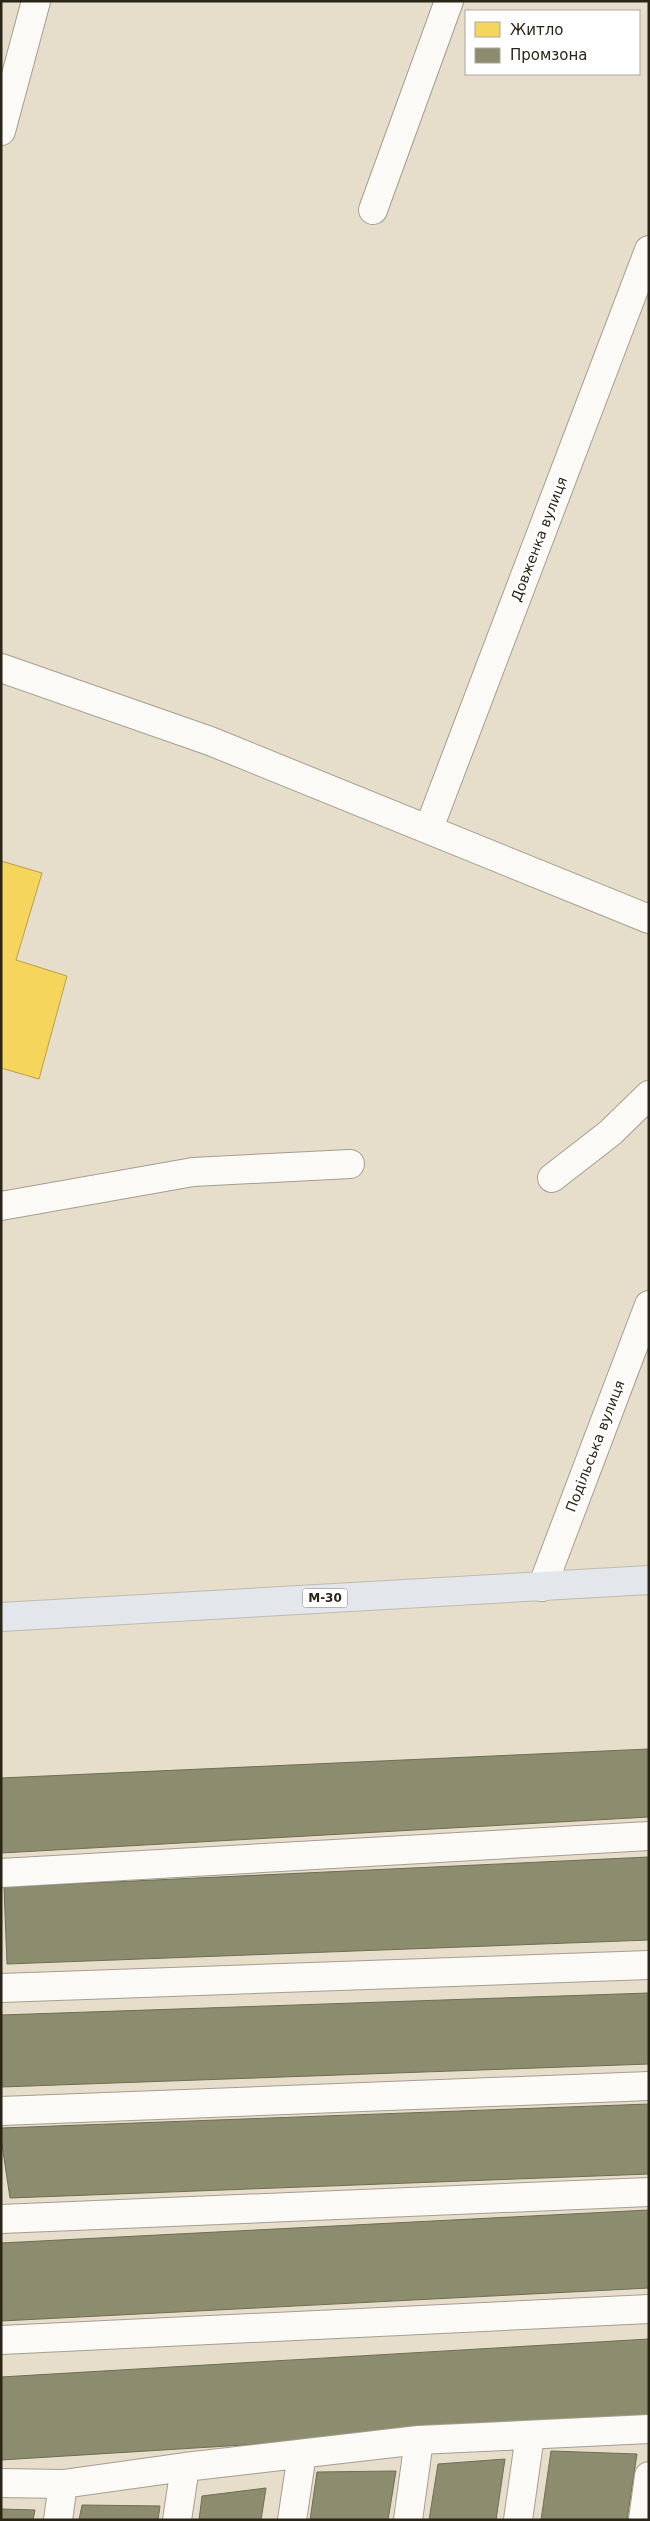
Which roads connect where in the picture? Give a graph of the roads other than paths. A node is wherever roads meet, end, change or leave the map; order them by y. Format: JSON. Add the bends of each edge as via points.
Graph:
{"nodes":[{"id":1,"x":36,"y":1,"type":"edge"},
{"id":2,"x":449,"y":1,"type":"edge"},
{"id":3,"x":1,"y":131,"type":"edge"},
{"id":4,"x":373,"y":210,"type":"dead end"},
{"id":5,"x":649,"y":250,"type":"edge"},
{"id":6,"x":1,"y":668,"type":"edge"},
{"id":7,"x":428,"y":828,"type":"junction"},
{"id":8,"x":649,"y":919,"type":"edge"},
{"id":9,"x":649,"y":1095,"type":"edge"},
{"id":10,"x":350,"y":1164,"type":"dead end"},
{"id":11,"x":552,"y":1178,"type":"dead end"},
{"id":12,"x":1,"y":1206,"type":"edge"},
{"id":13,"x":649,"y":1304,"type":"edge"},
{"id":14,"x":649,"y":1580,"type":"edge"},
{"id":15,"x":542,"y":1587,"type":"junction"},
{"id":16,"x":1,"y":1617,"type":"edge"},
{"id":17,"x":649,"y":1836,"type":"edge"},
{"id":18,"x":1,"y":1873,"type":"edge"},
{"id":19,"x":649,"y":1965,"type":"edge"},
{"id":20,"x":1,"y":1988,"type":"edge"},
{"id":21,"x":649,"y":2086,"type":"edge"},
{"id":22,"x":1,"y":2111,"type":"edge"},
{"id":23,"x":649,"y":2192,"type":"edge"},
{"id":24,"x":1,"y":2220,"type":"edge"},
{"id":25,"x":649,"y":2309,"type":"edge"},
{"id":26,"x":1,"y":2340,"type":"edge"},
{"id":27,"x":649,"y":2429,"type":"edge"},
{"id":28,"x":530,"y":2435,"type":"junction"},
{"id":29,"x":419,"y":2440,"type":"junction"},
{"id":30,"x":302,"y":2454,"type":"junction"},
{"id":31,"x":185,"y":2467,"type":"junction"},
{"id":32,"x":649,"y":2476,"type":"edge"},
{"id":33,"x":1,"y":2483,"type":"edge"},
{"id":34,"x":63,"y":2484,"type":"junction"},
{"id":35,"x":58,"y":2520,"type":"edge"},
{"id":36,"x":177,"y":2520,"type":"edge"},
{"id":37,"x":292,"y":2520,"type":"edge"},
{"id":38,"x":408,"y":2520,"type":"edge"},
{"id":39,"x":518,"y":2520,"type":"edge"},
{"id":40,"x":643,"y":2520,"type":"edge"}],
"edges":[{"from":1,"to":3,"type":"street"},
{"from":2,"to":4,"type":"street"},
{"from":5,"to":7,"type":"street","name":"Довженка вулиця"},
{"from":6,"to":7,"type":"street","via":[[210,740]]},
{"from":7,"to":8,"type":"street"},
{"from":9,"to":11,"type":"street","via":[[610,1133]]},
{"from":10,"to":12,"type":"street","via":[[193,1172]]},
{"from":13,"to":15,"type":"street","name":"Подільська вулиця"},
{"from":14,"to":15,"type":"highway","number":"М-30"},
{"from":15,"to":16,"type":"highway","number":"М-30"},
{"from":17,"to":18,"type":"street"},
{"from":19,"to":20,"type":"street"},
{"from":21,"to":22,"type":"street"},
{"from":23,"to":24,"type":"street"},
{"from":25,"to":26,"type":"street"},
{"from":27,"to":28,"type":"street"},
{"from":28,"to":29,"type":"street"},
{"from":28,"to":39,"type":"street"},
{"from":29,"to":30,"type":"street"},
{"from":29,"to":38,"type":"street"},
{"from":30,"to":31,"type":"street"},
{"from":30,"to":37,"type":"street"},
{"from":31,"to":34,"type":"street"},
{"from":31,"to":36,"type":"street"},
{"from":32,"to":40,"type":"street"},
{"from":33,"to":34,"type":"street"},
{"from":34,"to":35,"type":"street"}]}
